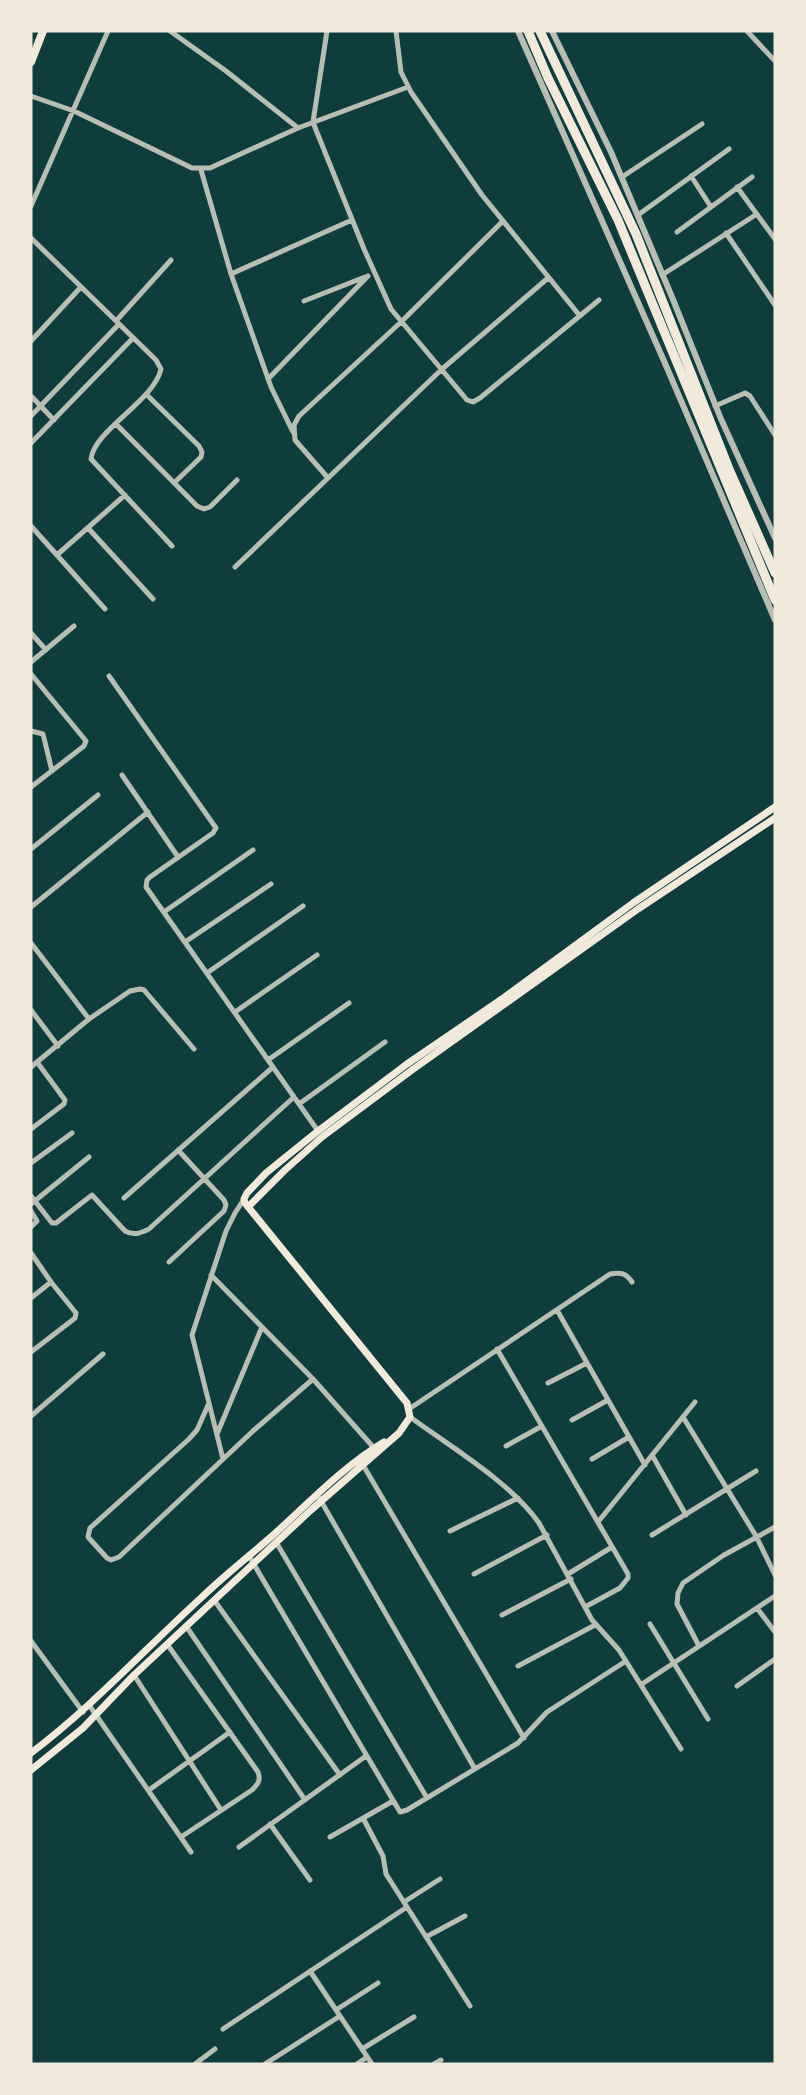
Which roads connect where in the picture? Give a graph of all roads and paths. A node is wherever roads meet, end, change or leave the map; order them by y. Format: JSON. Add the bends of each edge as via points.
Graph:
{"nodes":[{"id":1,"x":43,"y":31,"type":"edge"},
{"id":2,"x":108,"y":31,"type":"edge"},
{"id":3,"x":170,"y":31,"type":"edge"},
{"id":4,"x":327,"y":31,"type":"edge"},
{"id":5,"x":396,"y":31,"type":"edge"},
{"id":6,"x":518,"y":31,"type":"edge"},
{"id":7,"x":528,"y":31,"type":"edge"},
{"id":8,"x":540,"y":31,"type":"edge"},
{"id":9,"x":552,"y":31,"type":"edge"},
{"id":10,"x":747,"y":31,"type":"edge"},
{"id":11,"x":775,"y":61,"type":"edge"},
{"id":12,"x":31,"y":62,"type":"edge"},
{"id":13,"x":408,"y":88,"type":"junction"},
{"id":14,"x":31,"y":96,"type":"edge"},
{"id":15,"x":74,"y":111,"type":"junction"},
{"id":16,"x":313,"y":122,"type":"junction"},
{"id":17,"x":702,"y":124,"type":"dead end"},
{"id":18,"x":298,"y":128,"type":"junction"},
{"id":19,"x":729,"y":149,"type":"dead end"},
{"id":20,"x":201,"y":170,"type":"junction"},
{"id":21,"x":691,"y":176,"type":"junction"},
{"id":22,"x":752,"y":176,"type":"dead end"},
{"id":23,"x":622,"y":178,"type":"junction"},
{"id":24,"x":737,"y":187,"type":"junction"},
{"id":25,"x":31,"y":206,"type":"edge"},
{"id":26,"x":711,"y":206,"type":"junction"},
{"id":27,"x":757,"y":214,"type":"junction"},
{"id":28,"x":638,"y":215,"type":"junction"},
{"id":29,"x":352,"y":220,"type":"junction"},
{"id":30,"x":502,"y":221,"type":"junction"},
{"id":31,"x":677,"y":232,"type":"dead end"},
{"id":32,"x":726,"y":233,"type":"junction"},
{"id":33,"x":31,"y":238,"type":"edge"},
{"id":34,"x":775,"y":239,"type":"edge"},
{"id":35,"x":171,"y":260,"type":"dead end"},
{"id":36,"x":374,"y":273,"type":"junction"},
{"id":37,"x":231,"y":274,"type":"junction"},
{"id":38,"x":662,"y":275,"type":"junction"},
{"id":39,"x":368,"y":276,"type":"junction"},
{"id":40,"x":548,"y":278,"type":"junction"},
{"id":41,"x":81,"y":287,"type":"junction"},
{"id":42,"x":599,"y":300,"type":"dead end"},
{"id":43,"x":304,"y":301,"type":"dead end"},
{"id":44,"x":775,"y":305,"type":"edge"},
{"id":45,"x":580,"y":316,"type":"junction"},
{"id":46,"x":118,"y":322,"type":"junction"},
{"id":47,"x":401,"y":322,"type":"junction"},
{"id":48,"x":133,"y":338,"type":"junction"},
{"id":49,"x":31,"y":340,"type":"edge"},
{"id":50,"x":442,"y":370,"type":"junction"},
{"id":51,"x":268,"y":379,"type":"junction"},
{"id":52,"x":146,"y":394,"type":"junction"},
{"id":53,"x":31,"y":396,"type":"edge"},
{"id":54,"x":41,"y":406,"type":"junction"},
{"id":55,"x":715,"y":406,"type":"junction"},
{"id":56,"x":31,"y":416,"type":"edge"},
{"id":57,"x":54,"y":420,"type":"junction"},
{"id":58,"x":116,"y":424,"type":"junction"},
{"id":59,"x":293,"y":432,"type":"junction"},
{"id":60,"x":775,"y":435,"type":"edge"},
{"id":61,"x":31,"y":444,"type":"edge"},
{"id":62,"x":328,"y":478,"type":"junction"},
{"id":63,"x":237,"y":480,"type":"dead end"},
{"id":64,"x":174,"y":483,"type":"junction"},
{"id":65,"x":125,"y":495,"type":"junction"},
{"id":66,"x":31,"y":526,"type":"edge"},
{"id":67,"x":88,"y":528,"type":"junction"},
{"id":68,"x":775,"y":538,"type":"edge"},
{"id":69,"x":172,"y":546,"type":"dead end"},
{"id":70,"x":58,"y":554,"type":"junction"},
{"id":71,"x":235,"y":567,"type":"dead end"},
{"id":72,"x":775,"y":573,"type":"edge"},
{"id":73,"x":152,"y":599,"type":"dead end"},
{"id":74,"x":775,"y":600,"type":"edge"},
{"id":75,"x":105,"y":609,"type":"dead end"},
{"id":76,"x":775,"y":620,"type":"edge"},
{"id":77,"x":74,"y":626,"type":"dead end"},
{"id":78,"x":31,"y":633,"type":"edge"},
{"id":79,"x":46,"y":650,"type":"junction"},
{"id":80,"x":31,"y":662,"type":"edge"},
{"id":81,"x":31,"y":674,"type":"edge"},
{"id":82,"x":109,"y":676,"type":"dead end"},
{"id":83,"x":31,"y":731,"type":"edge"},
{"id":84,"x":52,"y":771,"type":"junction"},
{"id":85,"x":122,"y":775,"type":"dead end"},
{"id":86,"x":31,"y":787,"type":"edge"},
{"id":87,"x":98,"y":795,"type":"dead end"},
{"id":88,"x":775,"y":807,"type":"edge"},
{"id":89,"x":148,"y":812,"type":"junction"},
{"id":90,"x":775,"y":818,"type":"edge"},
{"id":91,"x":31,"y":849,"type":"edge"},
{"id":92,"x":253,"y":850,"type":"dead end"},
{"id":93,"x":178,"y":857,"type":"junction"},
{"id":94,"x":271,"y":884,"type":"dead end"},
{"id":95,"x":303,"y":906,"type":"dead end"},
{"id":96,"x":31,"y":907,"type":"edge"},
{"id":97,"x":164,"y":912,"type":"junction"},
{"id":98,"x":185,"y":942,"type":"junction"},
{"id":99,"x":31,"y":943,"type":"edge"},
{"id":100,"x":317,"y":955,"type":"dead end"},
{"id":101,"x":207,"y":973,"type":"junction"},
{"id":102,"x":349,"y":1003,"type":"dead end"},
{"id":103,"x":31,"y":1010,"type":"edge"},
{"id":104,"x":234,"y":1012,"type":"junction"},
{"id":105,"x":90,"y":1019,"type":"junction"},
{"id":106,"x":385,"y":1042,"type":"dead end"},
{"id":107,"x":58,"y":1046,"type":"junction"},
{"id":108,"x":194,"y":1049,"type":"dead end"},
{"id":109,"x":268,"y":1060,"type":"junction"},
{"id":110,"x":37,"y":1062,"type":"junction"},
{"id":111,"x":31,"y":1067,"type":"edge"},
{"id":112,"x":273,"y":1067,"type":"junction"},
{"id":113,"x":294,"y":1097,"type":"junction"},
{"id":114,"x":299,"y":1104,"type":"junction"},
{"id":115,"x":31,"y":1129,"type":"edge"},
{"id":116,"x":318,"y":1131,"type":"junction"},
{"id":117,"x":72,"y":1133,"type":"dead end"},
{"id":118,"x":178,"y":1150,"type":"junction"},
{"id":119,"x":89,"y":1157,"type":"dead end"},
{"id":120,"x":31,"y":1163,"type":"edge"},
{"id":121,"x":204,"y":1179,"type":"junction"},
{"id":122,"x":31,"y":1196,"type":"edge"},
{"id":123,"x":124,"y":1198,"type":"dead end"},
{"id":124,"x":244,"y":1199,"type":"junction"},
{"id":125,"x":33,"y":1203,"type":"edge"},
{"id":126,"x":248,"y":1207,"type":"junction"},
{"id":127,"x":31,"y":1211,"type":"edge"},
{"id":128,"x":31,"y":1227,"type":"edge"},
{"id":129,"x":31,"y":1253,"type":"edge"},
{"id":130,"x":169,"y":1262,"type":"dead end"},
{"id":131,"x":211,"y":1275,"type":"junction"},
{"id":132,"x":51,"y":1282,"type":"junction"},
{"id":133,"x":632,"y":1282,"type":"dead end"},
{"id":134,"x":31,"y":1298,"type":"edge"},
{"id":135,"x":557,"y":1310,"type":"junction"},
{"id":136,"x":262,"y":1327,"type":"junction"},
{"id":137,"x":497,"y":1350,"type":"junction"},
{"id":138,"x":31,"y":1352,"type":"edge"},
{"id":139,"x":103,"y":1354,"type":"dead end"},
{"id":140,"x":587,"y":1362,"type":"junction"},
{"id":141,"x":313,"y":1379,"type":"junction"},
{"id":142,"x":548,"y":1383,"type":"dead end"},
{"id":143,"x":608,"y":1400,"type":"junction"},
{"id":144,"x":695,"y":1402,"type":"dead end"},
{"id":145,"x":209,"y":1403,"type":"junction"},
{"id":146,"x":409,"y":1409,"type":"junction"},
{"id":147,"x":31,"y":1416,"type":"edge"},
{"id":148,"x":410,"y":1417,"type":"junction"},
{"id":149,"x":683,"y":1417,"type":"junction"},
{"id":150,"x":572,"y":1420,"type":"dead end"},
{"id":151,"x":542,"y":1426,"type":"junction"},
{"id":152,"x":399,"y":1433,"type":"junction"},
{"id":153,"x":217,"y":1434,"type":"junction"},
{"id":154,"x":629,"y":1437,"type":"junction"},
{"id":155,"x":506,"y":1446,"type":"dead end"},
{"id":156,"x":374,"y":1448,"type":"junction"},
{"id":157,"x":652,"y":1455,"type":"junction"},
{"id":158,"x":223,"y":1459,"type":"junction"},
{"id":159,"x":592,"y":1459,"type":"dead end"},
{"id":160,"x":363,"y":1465,"type":"junction"},
{"id":161,"x":645,"y":1465,"type":"junction"},
{"id":162,"x":756,"y":1471,"type":"dead end"},
{"id":163,"x":728,"y":1490,"type":"junction"},
{"id":164,"x":317,"y":1494,"type":"junction"},
{"id":165,"x":518,"y":1498,"type":"junction"},
{"id":166,"x":321,"y":1501,"type":"junction"},
{"id":167,"x":686,"y":1515,"type":"junction"},
{"id":168,"x":598,"y":1522,"type":"junction"},
{"id":169,"x":775,"y":1527,"type":"edge"},
{"id":170,"x":450,"y":1531,"type":"dead end"},
{"id":171,"x":546,"y":1535,"type":"junction"},
{"id":172,"x":652,"y":1536,"type":"dead end"},
{"id":173,"x":756,"y":1536,"type":"junction"},
{"id":174,"x":276,"y":1542,"type":"junction"},
{"id":175,"x":612,"y":1547,"type":"junction"},
{"id":176,"x":249,"y":1556,"type":"junction"},
{"id":177,"x":254,"y":1563,"type":"junction"},
{"id":178,"x":474,"y":1574,"type":"dead end"},
{"id":179,"x":775,"y":1575,"type":"edge"},
{"id":180,"x":569,"y":1576,"type":"junction"},
{"id":181,"x":775,"y":1596,"type":"edge"},
{"id":182,"x":214,"y":1600,"type":"junction"},
{"id":183,"x":585,"y":1607,"type":"junction"},
{"id":184,"x":757,"y":1608,"type":"junction"},
{"id":185,"x":502,"y":1615,"type":"dead end"},
{"id":186,"x":650,"y":1624,"type":"dead end"},
{"id":187,"x":595,"y":1625,"type":"junction"},
{"id":188,"x":186,"y":1626,"type":"junction"},
{"id":189,"x":775,"y":1632,"type":"edge"},
{"id":190,"x":31,"y":1641,"type":"edge"},
{"id":191,"x":167,"y":1644,"type":"junction"},
{"id":192,"x":699,"y":1646,"type":"junction"},
{"id":193,"x":775,"y":1659,"type":"edge"},
{"id":194,"x":626,"y":1661,"type":"junction"},
{"id":195,"x":674,"y":1662,"type":"junction"},
{"id":196,"x":518,"y":1666,"type":"dead end"},
{"id":197,"x":134,"y":1675,"type":"junction"},
{"id":198,"x":642,"y":1684,"type":"junction"},
{"id":199,"x":737,"y":1686,"type":"dead end"},
{"id":200,"x":89,"y":1705,"type":"junction"},
{"id":201,"x":83,"y":1712,"type":"junction"},
{"id":202,"x":96,"y":1715,"type":"junction"},
{"id":203,"x":708,"y":1719,"type":"dead end"},
{"id":204,"x":230,"y":1732,"type":"junction"},
{"id":205,"x":524,"y":1738,"type":"junction"},
{"id":206,"x":682,"y":1749,"type":"dead end"},
{"id":207,"x":31,"y":1753,"type":"edge"},
{"id":208,"x":366,"y":1756,"type":"junction"},
{"id":209,"x":189,"y":1761,"type":"junction"},
{"id":210,"x":475,"y":1769,"type":"junction"},
{"id":211,"x":31,"y":1770,"type":"edge"},
{"id":212,"x":340,"y":1775,"type":"junction"},
{"id":213,"x":149,"y":1790,"type":"junction"},
{"id":214,"x":427,"y":1798,"type":"junction"},
{"id":215,"x":305,"y":1800,"type":"junction"},
{"id":216,"x":393,"y":1801,"type":"junction"},
{"id":217,"x":221,"y":1810,"type":"junction"},
{"id":218,"x":363,"y":1818,"type":"junction"},
{"id":219,"x":270,"y":1824,"type":"junction"},
{"id":220,"x":181,"y":1837,"type":"junction"},
{"id":221,"x":330,"y":1837,"type":"dead end"},
{"id":222,"x":239,"y":1847,"type":"dead end"},
{"id":223,"x":191,"y":1852,"type":"dead end"},
{"id":224,"x":440,"y":1879,"type":"dead end"},
{"id":225,"x":310,"y":1880,"type":"dead end"},
{"id":226,"x":405,"y":1905,"type":"junction"},
{"id":227,"x":465,"y":1916,"type":"dead end"},
{"id":228,"x":426,"y":1937,"type":"junction"},
{"id":229,"x":310,"y":1971,"type":"junction"},
{"id":230,"x":378,"y":1983,"type":"dead end"},
{"id":231,"x":470,"y":2006,"type":"dead end"},
{"id":232,"x":336,"y":2010,"type":"junction"},
{"id":233,"x":340,"y":2016,"type":"junction"},
{"id":234,"x":414,"y":2017,"type":"dead end"},
{"id":235,"x":223,"y":2029,"type":"dead end"},
{"id":236,"x":215,"y":2049,"type":"dead end"},
{"id":237,"x":362,"y":2049,"type":"junction"},
{"id":238,"x":367,"y":2057,"type":"junction"},
{"id":239,"x":441,"y":2060,"type":"dead end"},
{"id":240,"x":195,"y":2064,"type":"edge"},
{"id":241,"x":265,"y":2064,"type":"edge"},
{"id":242,"x":357,"y":2064,"type":"edge"},
{"id":243,"x":372,"y":2064,"type":"edge"},
{"id":244,"x":434,"y":2064,"type":"edge"}],
"edges":[{"from":1,"to":12,"type":"main road"},
{"from":2,"to":15,"type":"street"},
{"from":3,"to":18,"type":"street"},
{"from":4,"to":16,"type":"street"},
{"from":5,"to":13,"type":"street","via":[[402,72]]},
{"from":6,"to":76,"type":"street"},
{"from":7,"to":74,"type":"highway","via":[[618,220]]},
{"from":8,"to":72,"type":"highway","via":[[636,234],[729,469]]},
{"from":9,"to":23,"type":"street"},
{"from":10,"to":11,"type":"street"},
{"from":13,"to":16,"type":"street"},
{"from":13,"to":30,"type":"street"},
{"from":14,"to":15,"type":"street"},
{"from":15,"to":20,"type":"street"},
{"from":15,"to":25,"type":"street"},
{"from":16,"to":18,"type":"street"},
{"from":16,"to":29,"type":"street"},
{"from":17,"to":23,"type":"street"},
{"from":18,"to":20,"type":"street"},
{"from":19,"to":21,"type":"street"},
{"from":20,"to":37,"type":"street"},
{"from":21,"to":26,"type":"street"},
{"from":21,"to":28,"type":"street"},
{"from":22,"to":24,"type":"street"},
{"from":23,"to":28,"type":"street"},
{"from":24,"to":26,"type":"street"},
{"from":24,"to":27,"type":"street"},
{"from":26,"to":31,"type":"street"},
{"from":27,"to":32,"type":"street"},
{"from":27,"to":34,"type":"street"},
{"from":28,"to":38,"type":"street"},
{"from":29,"to":36,"type":"street"},
{"from":29,"to":37,"type":"street"},
{"from":30,"to":40,"type":"street"},
{"from":30,"to":47,"type":"street"},
{"from":32,"to":38,"type":"street"},
{"from":32,"to":44,"type":"street"},
{"from":33,"to":41,"type":"street"},
{"from":35,"to":46,"type":"street"},
{"from":36,"to":39,"type":"street"},
{"from":36,"to":47,"type":"street"},
{"from":37,"to":51,"type":"street"},
{"from":38,"to":55,"type":"street"},
{"from":39,"to":43,"type":"street"},
{"from":39,"to":51,"type":"street"},
{"from":40,"to":45,"type":"street"},
{"from":40,"to":50,"type":"street"},
{"from":41,"to":46,"type":"street"},
{"from":41,"to":49,"type":"street"},
{"from":42,"to":45,"type":"street"},
{"from":45,"to":50,"type":"street","via":[[473,402],[467,400]]},
{"from":46,"to":48,"type":"street"},
{"from":46,"to":54,"type":"street"},
{"from":47,"to":50,"type":"street"},
{"from":47,"to":59,"type":"street","via":[[299,416]]},
{"from":48,"to":52,"type":"street","via":[[161,369],[160,376]]},
{"from":48,"to":57,"type":"street"},
{"from":50,"to":62,"type":"street"},
{"from":51,"to":59,"type":"street"},
{"from":52,"to":58,"type":"street"},
{"from":52,"to":64,"type":"street","via":[[202,452],[201,457]]},
{"from":53,"to":54,"type":"street"},
{"from":54,"to":56,"type":"street"},
{"from":54,"to":57,"type":"street"},
{"from":55,"to":60,"type":"street","via":[[745,394],[750,396]]},
{"from":55,"to":68,"type":"street"},
{"from":57,"to":61,"type":"street"},
{"from":58,"to":64,"type":"street"},
{"from":58,"to":65,"type":"street","via":[[92,453],[91,459]]},
{"from":59,"to":62,"type":"street","via":[[295,440]]},
{"from":62,"to":71,"type":"street"},
{"from":63,"to":64,"type":"street","via":[[204,509]]},
{"from":65,"to":67,"type":"street"},
{"from":65,"to":69,"type":"street"},
{"from":66,"to":70,"type":"street"},
{"from":67,"to":70,"type":"street"},
{"from":67,"to":73,"type":"street"},
{"from":70,"to":75,"type":"street"},
{"from":77,"to":79,"type":"street"},
{"from":78,"to":79,"type":"street"},
{"from":79,"to":80,"type":"street"},
{"from":81,"to":84,"type":"street","via":[[86,741]]},
{"from":82,"to":93,"type":"street","via":[[216,828]]},
{"from":83,"to":84,"type":"street","via":[[43,734]]},
{"from":84,"to":86,"type":"street"},
{"from":85,"to":89,"type":"street"},
{"from":87,"to":91,"type":"street"},
{"from":88,"to":116,"type":"main road","via":[[633,902]]},
{"from":89,"to":93,"type":"street"},
{"from":89,"to":96,"type":"street"},
{"from":90,"to":126,"type":"main road","via":[[638,909],[412,1070],[322,1137]]},
{"from":92,"to":97,"type":"street"},
{"from":93,"to":97,"type":"street","via":[[146,880],[146,887]]},
{"from":94,"to":98,"type":"street"},
{"from":95,"to":101,"type":"street"},
{"from":97,"to":98,"type":"street"},
{"from":98,"to":101,"type":"street"},
{"from":99,"to":105,"type":"street"},
{"from":100,"to":104,"type":"street"},
{"from":101,"to":104,"type":"street"},
{"from":102,"to":109,"type":"street"},
{"from":103,"to":107,"type":"street"},
{"from":104,"to":109,"type":"street"},
{"from":105,"to":107,"type":"street"},
{"from":105,"to":108,"type":"street","via":[[130,991],[144,990]]},
{"from":106,"to":114,"type":"street"},
{"from":107,"to":110,"type":"street"},
{"from":109,"to":112,"type":"street"},
{"from":110,"to":111,"type":"street"},
{"from":110,"to":115,"type":"street","via":[[65,1100]]},
{"from":112,"to":113,"type":"street"},
{"from":112,"to":118,"type":"street"},
{"from":113,"to":114,"type":"street"},
{"from":113,"to":121,"type":"street"},
{"from":114,"to":116,"type":"street"},
{"from":116,"to":124,"type":"main road","via":[[266,1173]]},
{"from":117,"to":120,"type":"street"},
{"from":118,"to":121,"type":"street"},
{"from":118,"to":123,"type":"street"},
{"from":119,"to":125,"type":"street"},
{"from":121,"to":125,"type":"street","via":[[149,1229],[139,1234],[125,1231],[92,1195],[56,1223],[52,1223]]},
{"from":121,"to":130,"type":"street","via":[[226,1205],[224,1211]]},
{"from":122,"to":125,"type":"street"},
{"from":124,"to":126,"type":"main road"},
{"from":124,"to":131,"type":"street","via":[[226,1231]]},
{"from":126,"to":146,"type":"main road"},
{"from":127,"to":128,"type":"street","via":[[37,1221]]},
{"from":129,"to":132,"type":"street"},
{"from":131,"to":136,"type":"street"},
{"from":131,"to":145,"type":"street","via":[[192,1335]]},
{"from":132,"to":134,"type":"street"},
{"from":132,"to":138,"type":"street","via":[[76,1314],[75,1318]]},
{"from":133,"to":135,"type":"street","via":[[619,1272],[610,1274]]},
{"from":135,"to":137,"type":"street"},
{"from":135,"to":140,"type":"street"},
{"from":136,"to":141,"type":"street"},
{"from":136,"to":153,"type":"street"},
{"from":137,"to":146,"type":"street"},
{"from":137,"to":151,"type":"street"},
{"from":139,"to":147,"type":"street"},
{"from":140,"to":142,"type":"street"},
{"from":140,"to":143,"type":"street"},
{"from":141,"to":156,"type":"street"},
{"from":141,"to":158,"type":"street"},
{"from":143,"to":150,"type":"street"},
{"from":143,"to":154,"type":"street"},
{"from":144,"to":149,"type":"street"},
{"from":145,"to":153,"type":"street"},
{"from":145,"to":158,"type":"street","via":[[189,1440],[90,1528],[88,1537],[107,1558],[115,1559]]},
{"from":146,"to":148,"type":"main road"},
{"from":148,"to":152,"type":"main road"},
{"from":148,"to":165,"type":"street"},
{"from":149,"to":157,"type":"street"},
{"from":149,"to":163,"type":"street"},
{"from":151,"to":155,"type":"street"},
{"from":151,"to":168,"type":"street"},
{"from":152,"to":156,"type":"main road"},
{"from":152,"to":160,"type":"main road"},
{"from":153,"to":158,"type":"street"},
{"from":154,"to":159,"type":"street"},
{"from":154,"to":161,"type":"street"},
{"from":156,"to":164,"type":"main road","via":[[337,1474]]},
{"from":157,"to":161,"type":"street"},
{"from":157,"to":167,"type":"street"},
{"from":160,"to":166,"type":"main road"},
{"from":160,"to":205,"type":"street"},
{"from":161,"to":168,"type":"street"},
{"from":162,"to":163,"type":"street"},
{"from":163,"to":167,"type":"street"},
{"from":163,"to":173,"type":"street"},
{"from":164,"to":166,"type":"street"},
{"from":164,"to":176,"type":"main road"},
{"from":165,"to":170,"type":"street"},
{"from":165,"to":171,"type":"street","via":[[530,1509]]},
{"from":166,"to":174,"type":"main road"},
{"from":166,"to":210,"type":"street"},
{"from":167,"to":172,"type":"street"},
{"from":168,"to":175,"type":"street"},
{"from":169,"to":173,"type":"street"},
{"from":171,"to":178,"type":"street"},
{"from":171,"to":180,"type":"street"},
{"from":173,"to":179,"type":"street"},
{"from":173,"to":192,"type":"street","via":[[708,1565],[680,1588],[677,1604]]},
{"from":174,"to":177,"type":"main road"},
{"from":174,"to":214,"type":"street"},
{"from":175,"to":180,"type":"street"},
{"from":175,"to":183,"type":"street","via":[[628,1578],[620,1588]]},
{"from":176,"to":177,"type":"street"},
{"from":176,"to":200,"type":"main road"},
{"from":177,"to":182,"type":"main road"},
{"from":177,"to":208,"type":"street"},
{"from":180,"to":183,"type":"street"},
{"from":180,"to":185,"type":"street"},
{"from":181,"to":184,"type":"street"},
{"from":182,"to":188,"type":"main road"},
{"from":182,"to":212,"type":"street"},
{"from":183,"to":187,"type":"street"},
{"from":184,"to":189,"type":"street"},
{"from":184,"to":192,"type":"street"},
{"from":186,"to":195,"type":"street"},
{"from":187,"to":194,"type":"street"},
{"from":187,"to":196,"type":"street"},
{"from":188,"to":191,"type":"main road"},
{"from":188,"to":215,"type":"street"},
{"from":190,"to":201,"type":"street"},
{"from":191,"to":197,"type":"main road"},
{"from":191,"to":204,"type":"street"},
{"from":192,"to":195,"type":"street"},
{"from":193,"to":199,"type":"street"},
{"from":194,"to":198,"type":"street"},
{"from":194,"to":205,"type":"street","via":[[547,1712]]},
{"from":195,"to":198,"type":"street"},
{"from":195,"to":203,"type":"street"},
{"from":197,"to":202,"type":"main road"},
{"from":197,"to":209,"type":"street"},
{"from":198,"to":206,"type":"street"},
{"from":200,"to":201,"type":"main road"},
{"from":200,"to":202,"type":"street"},
{"from":201,"to":207,"type":"main road"},
{"from":202,"to":211,"type":"main road"},
{"from":202,"to":213,"type":"street"},
{"from":204,"to":209,"type":"street"},
{"from":204,"to":217,"type":"street","via":[[261,1779],[252,1790]]},
{"from":205,"to":210,"type":"street"},
{"from":208,"to":212,"type":"street"},
{"from":208,"to":216,"type":"street"},
{"from":209,"to":213,"type":"street"},
{"from":209,"to":217,"type":"street"},
{"from":210,"to":214,"type":"street"},
{"from":212,"to":215,"type":"street"},
{"from":213,"to":220,"type":"street"},
{"from":214,"to":216,"type":"street","via":[[404,1812],[398,1810]]},
{"from":215,"to":219,"type":"street"},
{"from":216,"to":218,"type":"street"},
{"from":217,"to":220,"type":"street"},
{"from":218,"to":221,"type":"street"},
{"from":218,"to":226,"type":"street","via":[[383,1856],[386,1874]]},
{"from":219,"to":222,"type":"street"},
{"from":219,"to":225,"type":"street"},
{"from":220,"to":223,"type":"street"},
{"from":224,"to":226,"type":"street"},
{"from":226,"to":228,"type":"street"},
{"from":226,"to":229,"type":"street"},
{"from":227,"to":228,"type":"street"},
{"from":228,"to":231,"type":"street"},
{"from":229,"to":232,"type":"street"},
{"from":229,"to":235,"type":"street"},
{"from":230,"to":232,"type":"street"},
{"from":232,"to":233,"type":"street"},
{"from":233,"to":237,"type":"street"},
{"from":233,"to":241,"type":"street"},
{"from":234,"to":237,"type":"street"},
{"from":236,"to":240,"type":"street"},
{"from":237,"to":238,"type":"street"},
{"from":238,"to":242,"type":"street"},
{"from":238,"to":243,"type":"street"},
{"from":239,"to":244,"type":"street"}]}
